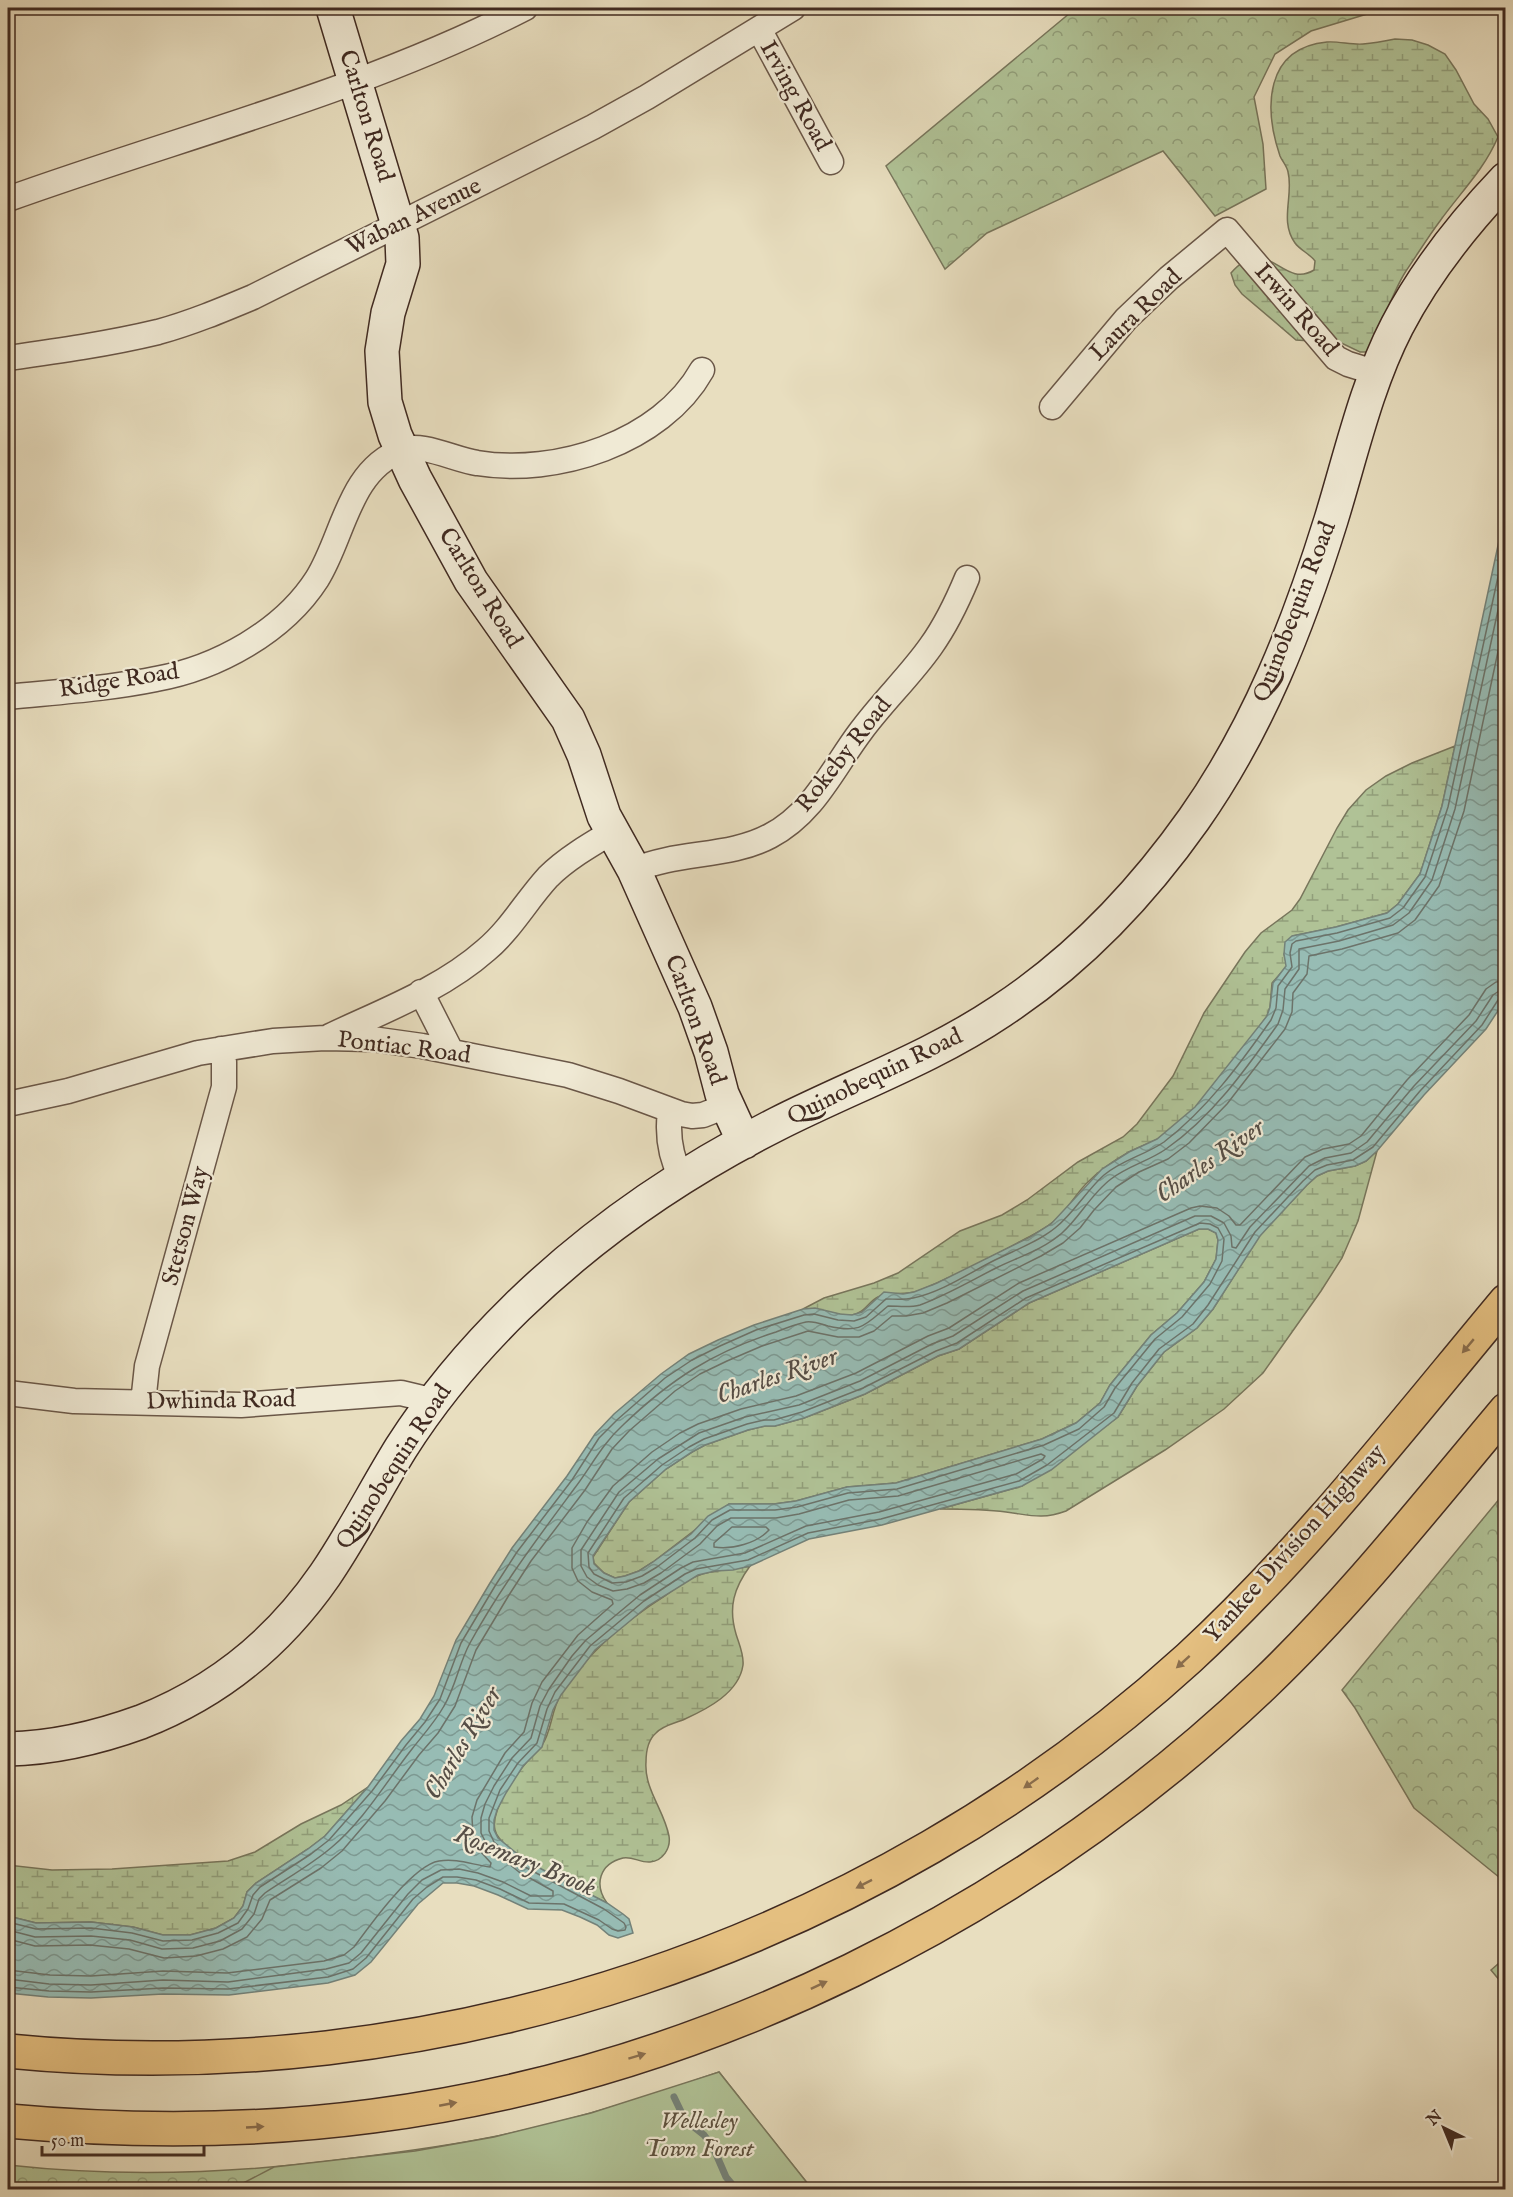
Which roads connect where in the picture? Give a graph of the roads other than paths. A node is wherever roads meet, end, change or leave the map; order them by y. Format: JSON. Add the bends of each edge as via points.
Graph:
{"nodes":[{"id":1,"x":333,"y":8,"type":"edge"},
{"id":2,"x":525,"y":8,"type":"edge"},
{"id":3,"x":793,"y":8,"type":"edge"},
{"id":4,"x":759,"y":29,"type":"junction"},
{"id":5,"x":355,"y":81,"type":"junction"},
{"id":6,"x":831,"y":162,"type":"dead end"},
{"id":7,"x":1506,"y":180,"type":"edge"},
{"id":8,"x":8,"y":200,"type":"edge"},
{"id":9,"x":399,"y":225,"type":"junction"},
{"id":10,"x":1227,"y":230,"type":"joint"},
{"id":11,"x":8,"y":358,"type":"edge"},
{"id":12,"x":702,"y":370,"type":"dead end"},
{"id":13,"x":1377,"y":373,"type":"junction"},
{"id":14,"x":1052,"y":407,"type":"dead end"},
{"id":15,"x":401,"y":450,"type":"junction"},
{"id":16,"x":967,"y":578,"type":"dead end"},
{"id":17,"x":8,"y":697,"type":"edge"},
{"id":18,"x":612,"y":832,"type":"junction"},
{"id":19,"x":634,"y":870,"type":"junction"},
{"id":20,"x":421,"y":992,"type":"junction"},
{"id":21,"x":325,"y":1038,"type":"junction"},
{"id":22,"x":220,"y":1049,"type":"junction"},
{"id":23,"x":451,"y":1052,"type":"junction"},
{"id":24,"x":8,"y":1104,"type":"edge"},
{"id":25,"x":726,"y":1106,"type":"junction"},
{"id":26,"x":670,"y":1111,"type":"junction"},
{"id":27,"x":744,"y":1142,"type":"junction"},
{"id":28,"x":681,"y":1178,"type":"junction"},
{"id":29,"x":1506,"y":1301,"type":"edge"},
{"id":30,"x":8,"y":1393,"type":"edge"},
{"id":31,"x":143,"y":1403,"type":"junction"},
{"id":32,"x":432,"y":1403,"type":"junction"},
{"id":33,"x":1506,"y":1410,"type":"edge"},
{"id":34,"x":8,"y":1749,"type":"edge"},
{"id":35,"x":8,"y":2051,"type":"edge"},
{"id":36,"x":8,"y":2121,"type":"edge"}],
"edges":[{"from":1,"to":5,"type":"main road","name":"Carlton Road"},
{"from":2,"to":5,"type":"street"},
{"from":3,"to":4,"type":"street","name":"Waban Avenue"},
{"from":4,"to":6,"type":"street","name":"Irving Road"},
{"from":4,"to":9,"type":"street","name":"Waban Avenue","via":[[618,113]]},
{"from":5,"to":8,"type":"street"},
{"from":5,"to":9,"type":"main road","name":"Carlton Road"},
{"from":7,"to":13,"type":"main road","name":"Quinobequin Road","via":[[1431,270],[1396,328]]},
{"from":9,"to":11,"type":"street","name":"Waban Avenue","via":[[253,297],[181,325],[112,342]]},
{"from":9,"to":15,"type":"main road","name":"Carlton Road","via":[[403,264],[386,322],[382,369],[385,402]]},
{"from":10,"to":13,"type":"street","name":"Irwin Road","via":[[1336,358]]},
{"from":10,"to":14,"type":"street","name":"Laura Road","via":[[1134,311]]},
{"from":12,"to":15,"type":"street","via":[[693,386],[643,429],[616,444],[575,458],[532,465],[498,465],[465,461],[418,447]]},
{"from":13,"to":27,"type":"main road","name":"Quinobequin Road","via":[[1318,563],[1281,661],[1226,771],[1144,884],[1066,961],[979,1026]]},
{"from":15,"to":17,"type":"street","name":"Ridge Road","via":[[362,483],[326,564],[309,591],[257,638],[201,666],[157,679]]},
{"from":15,"to":18,"type":"main road","name":"Carlton Road","via":[[477,590],[568,719]]},
{"from":16,"to":19,"type":"street","name":"Rokeby Road","via":[[930,647],[875,713],[822,790],[799,816],[757,842],[668,858]]},
{"from":18,"to":19,"type":"main road","name":"Carlton Road"},
{"from":18,"to":20,"type":"street","via":[[551,875],[488,949]]},
{"from":19,"to":25,"type":"main road","name":"Carlton Road","via":[[695,1007]]},
{"from":20,"to":21,"type":"street"},
{"from":20,"to":23,"type":"street"},
{"from":21,"to":22,"type":"street","name":"Pontiac Road"},
{"from":21,"to":23,"type":"street","name":"Pontiac Road","via":[[372,1039]]},
{"from":22,"to":24,"type":"street","name":"Pontiac Road"},
{"from":22,"to":31,"type":"street","name":"Stetson Way","via":[[224,1087],[147,1366]]},
{"from":23,"to":26,"type":"street","name":"Pontiac Road","via":[[568,1075]]},
{"from":25,"to":26,"type":"street","name":"Pontiac Road","via":[[692,1116]]},
{"from":25,"to":27,"type":"main road","name":"Carlton Road"},
{"from":26,"to":28,"type":"street","via":[[668,1135]]},
{"from":27,"to":28,"type":"main road","name":"Quinobequin Road"},
{"from":28,"to":32,"type":"main road","name":"Quinobequin Road","via":[[598,1238],[516,1307]]},
{"from":29,"to":35,"type":"highway","name":"Yankee Division Highway","one_way":true,"via":[[1298,1548],[1187,1659],[1105,1729],[1010,1798],[849,1891],[761,1932],[660,1972],[462,2026],[356,2044],[230,2056],[112,2058]]},
{"from":30,"to":31,"type":"street","name":"Dwhinda Road","via":[[74,1401]]},
{"from":31,"to":32,"type":"street","name":"Dwhinda Road","via":[[241,1405],[401,1393]]},
{"from":32,"to":34,"type":"main road","name":"Quinobequin Road","via":[[327,1572],[284,1626],[243,1665],[180,1705],[125,1728],[64,1744]]},
{"from":36,"to":33,"type":"highway","one_way":true,"via":[[222,2128],[331,2121],[413,2110],[529,2086],[645,2054],[823,1983],[990,1892],[1108,1815],[1172,1766],[1318,1630]]}]}
